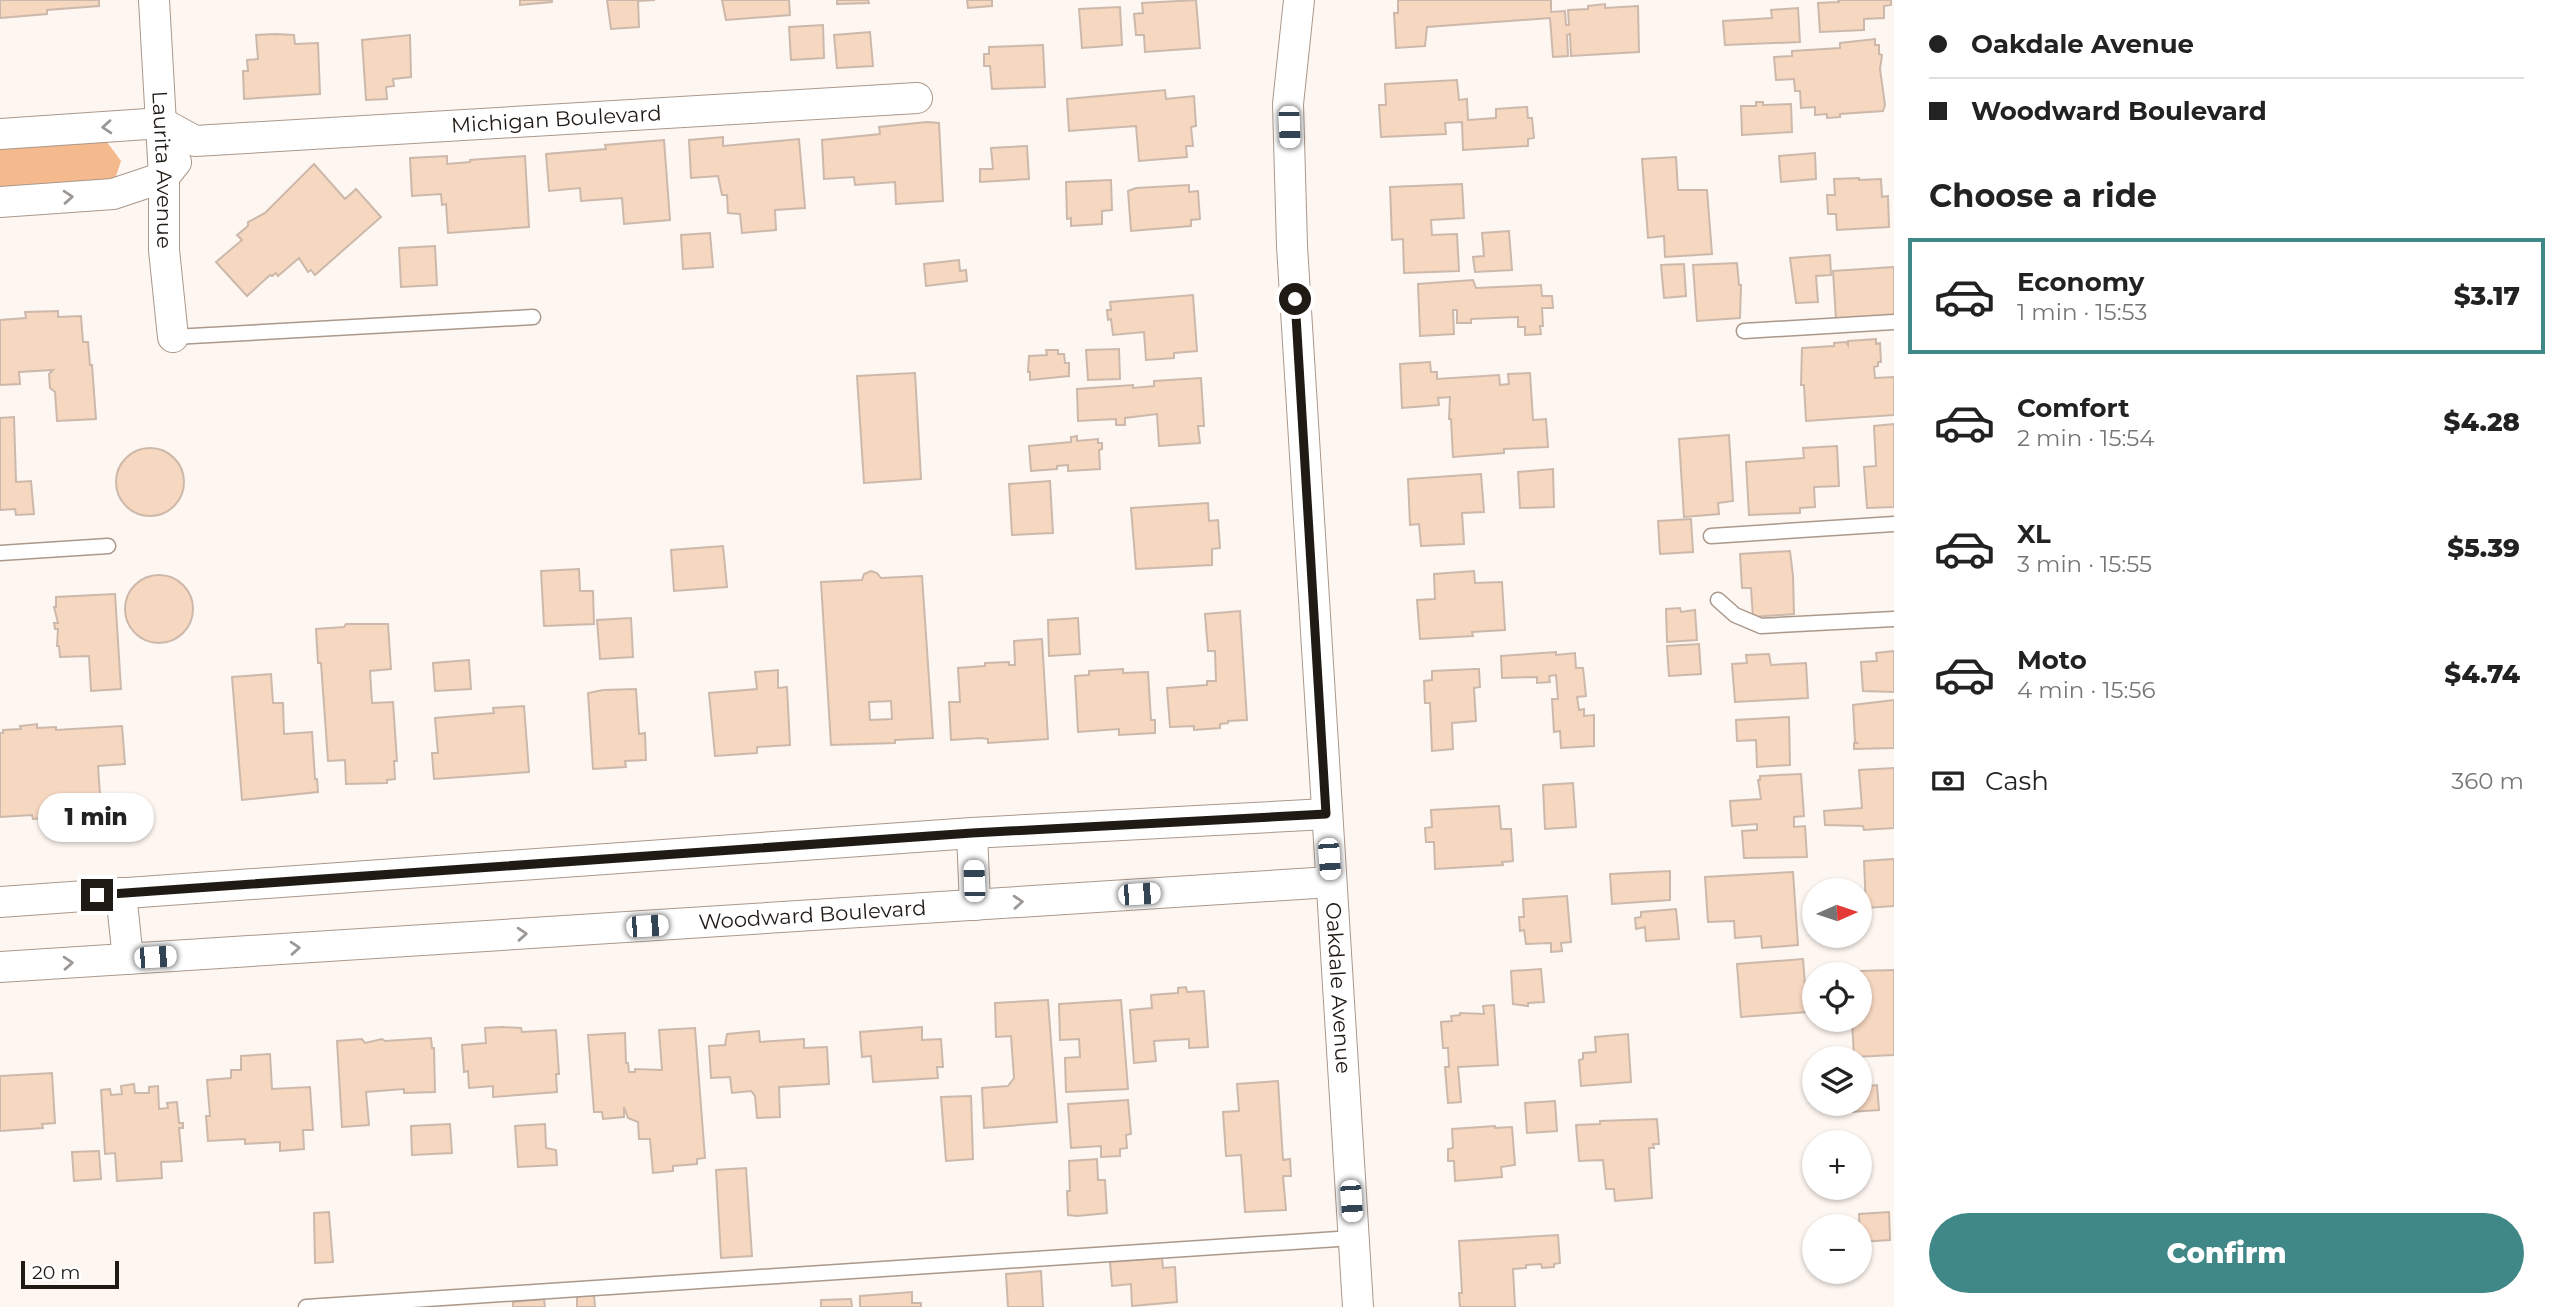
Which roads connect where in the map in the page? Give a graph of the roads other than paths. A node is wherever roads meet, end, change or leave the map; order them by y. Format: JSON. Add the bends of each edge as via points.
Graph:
{"nodes":[{"id":1,"x":154,"y":0,"type":"edge"},
{"id":2,"x":1299,"y":0,"type":"edge"},
{"id":3,"x":917,"y":98,"type":"dead end"},
{"id":4,"x":162,"y":123,"type":"junction"},
{"id":5,"x":0,"y":134,"type":"edge"},
{"id":6,"x":195,"y":141,"type":"junction"},
{"id":7,"x":164,"y":177,"type":"junction"},
{"id":8,"x":0,"y":202,"type":"edge"},
{"id":9,"x":533,"y":317,"type":"dead end"},
{"id":10,"x":1894,"y":322,"type":"edge"},
{"id":11,"x":1744,"y":331,"type":"dead end"},
{"id":12,"x":173,"y":338,"type":"joint"},
{"id":13,"x":1894,"y":524,"type":"edge"},
{"id":14,"x":1711,"y":536,"type":"dead end"},
{"id":15,"x":108,"y":546,"type":"dead end"},
{"id":16,"x":0,"y":553,"type":"edge"},
{"id":17,"x":1718,"y":600,"type":"dead end"},
{"id":18,"x":1894,"y":619,"type":"edge"},
{"id":19,"x":1326,"y":814,"type":"junction"},
{"id":20,"x":972,"y":833,"type":"junction"},
{"id":21,"x":1331,"y":882,"type":"junction"},
{"id":22,"x":121,"y":893,"type":"junction"},
{"id":23,"x":0,"y":902,"type":"edge"},
{"id":24,"x":975,"y":905,"type":"junction"},
{"id":25,"x":128,"y":959,"type":"junction"},
{"id":26,"x":0,"y":967,"type":"edge"},
{"id":27,"x":1353,"y":1238,"type":"junction"},
{"id":28,"x":306,"y":1307,"type":"edge"},
{"id":29,"x":1358,"y":1307,"type":"edge"}],
"edges":[{"from":1,"to":4,"type":"street","name":"Laurita Avenue"},
{"from":2,"to":19,"type":"street","name":"Oakdale Avenue","via":[[1288,104],[1292,246]]},
{"from":3,"to":6,"type":"street","name":"Michigan Boulevard"},
{"from":4,"to":5,"type":"street","one_way":true},
{"from":4,"to":6,"type":"street"},
{"from":4,"to":7,"type":"street","name":"Laurita Avenue"},
{"from":6,"to":7,"type":"street"},
{"from":8,"to":7,"type":"street","one_way":true,"via":[[113,194]]},
{"from":7,"to":12,"type":"street","name":"Laurita Avenue","via":[[164,250]]},
{"from":9,"to":12,"type":"lane"},
{"from":10,"to":11,"type":"lane"},
{"from":13,"to":14,"type":"lane"},
{"from":15,"to":16,"type":"lane"},
{"from":17,"to":18,"type":"lane","via":[[1735,615],[1761,626]]},
{"from":19,"to":20,"type":"street"},
{"from":19,"to":21,"type":"street","name":"Oakdale Avenue"},
{"from":20,"to":22,"type":"street"},
{"from":20,"to":24,"type":"street"},
{"from":24,"to":21,"type":"street","name":"Woodward Boulevard","one_way":true},
{"from":21,"to":27,"type":"street","name":"Oakdale Avenue"},
{"from":22,"to":23,"type":"street"},
{"from":22,"to":25,"type":"street"},
{"from":25,"to":24,"type":"street","name":"Woodward Boulevard","one_way":true},
{"from":26,"to":25,"type":"street","name":"Woodward Boulevard","one_way":true},
{"from":27,"to":28,"type":"lane"},
{"from":27,"to":29,"type":"street","name":"Oakdale Avenue"}]}
